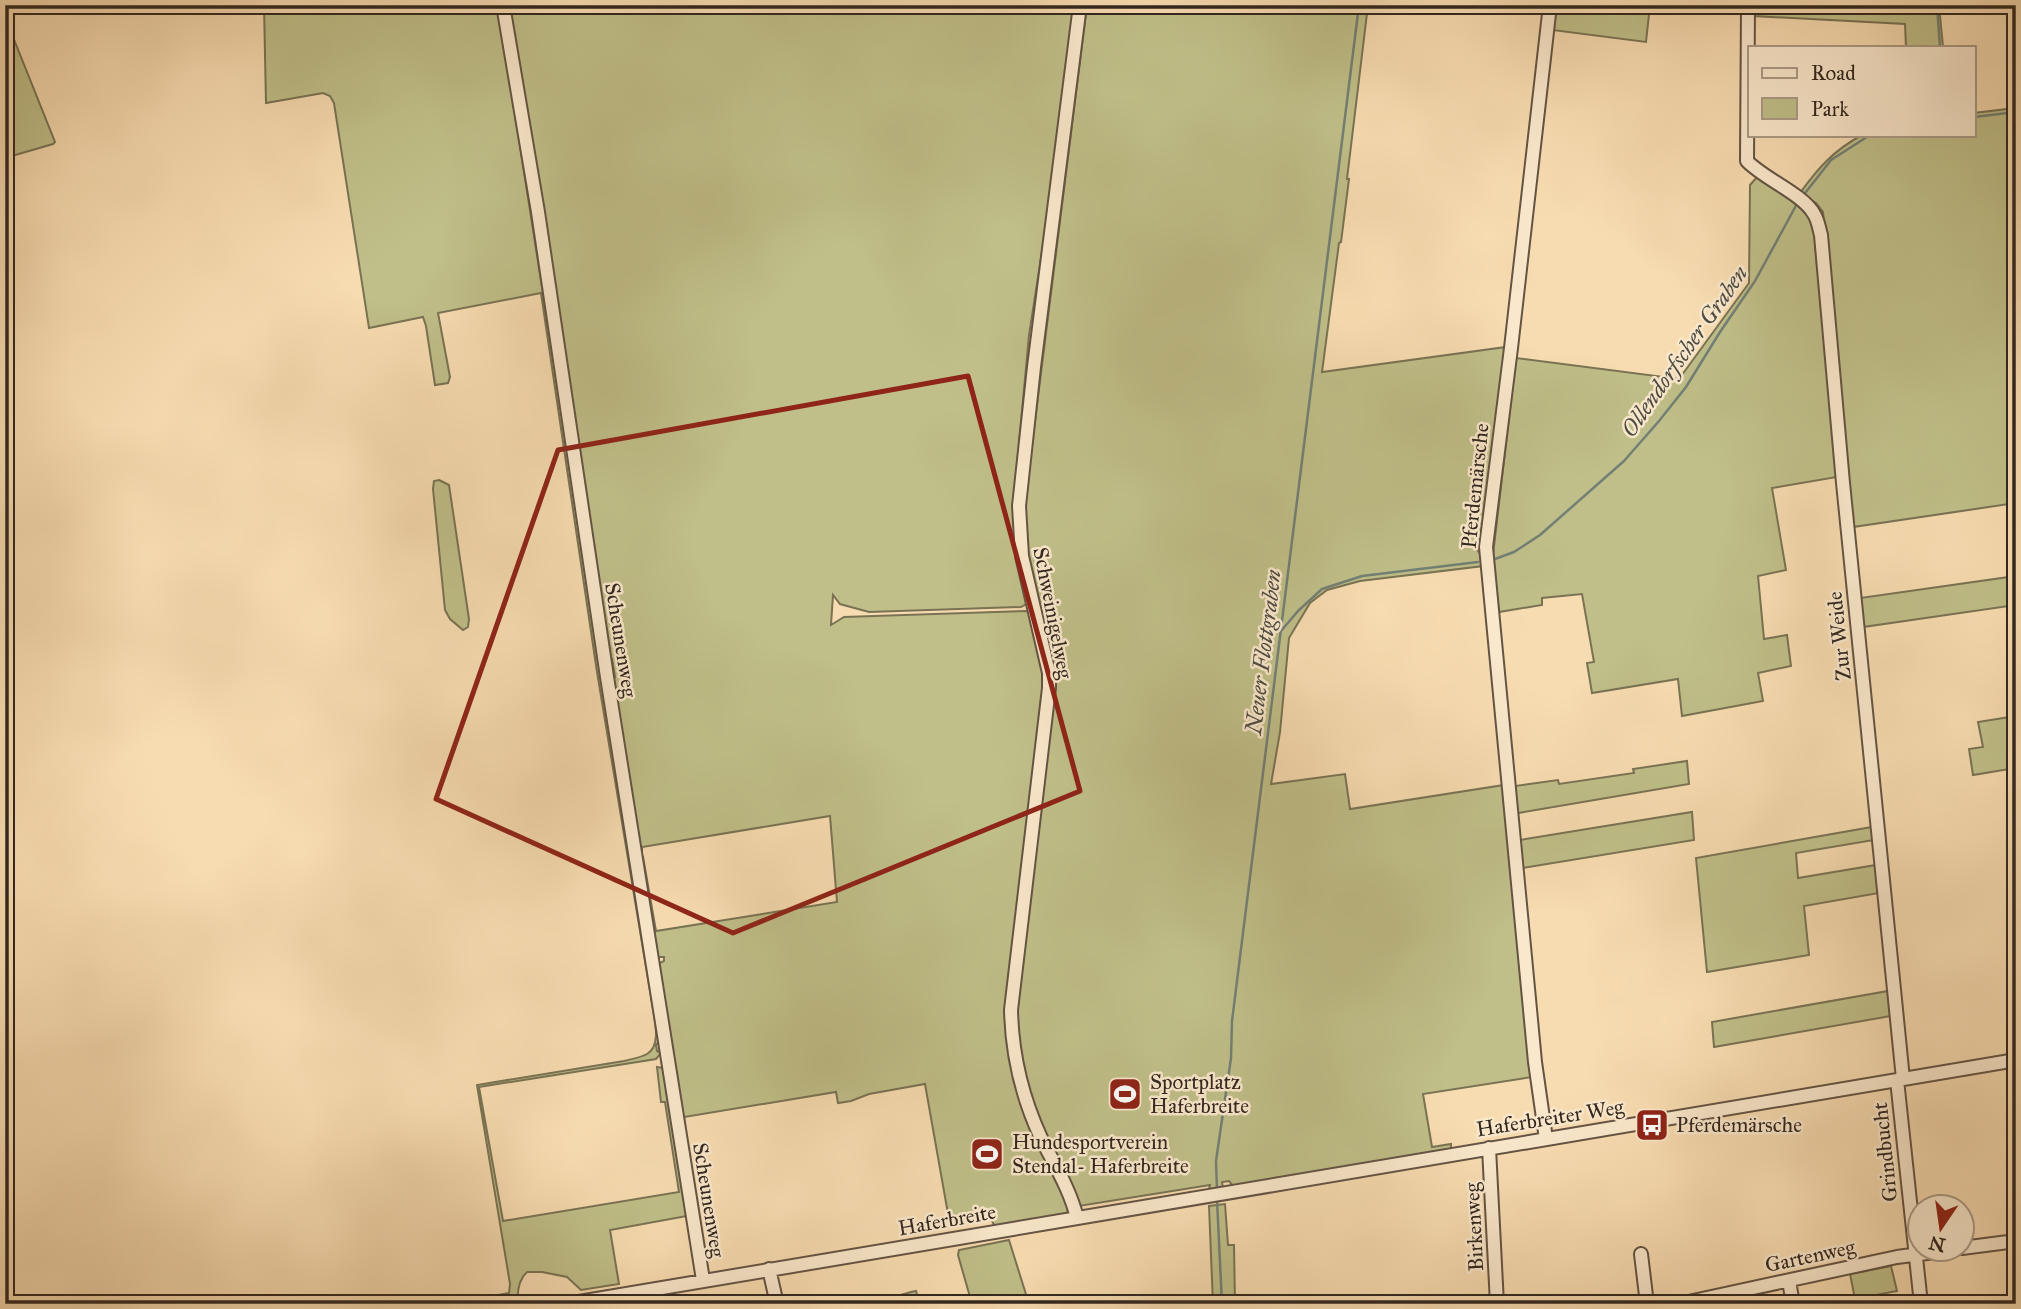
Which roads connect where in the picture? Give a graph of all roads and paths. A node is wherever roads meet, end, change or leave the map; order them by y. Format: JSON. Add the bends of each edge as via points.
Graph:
{"nodes":[{"id":1,"x":503,"y":5,"type":"edge"},
{"id":2,"x":1080,"y":5,"type":"edge"},
{"id":3,"x":1550,"y":5,"type":"edge"},
{"id":4,"x":1748,"y":5,"type":"edge"},
{"id":5,"x":2016,"y":1060,"type":"edge"},
{"id":6,"x":1900,"y":1079,"type":"junction"},
{"id":7,"x":1546,"y":1139,"type":"junction"},
{"id":8,"x":1489,"y":1148,"type":"junction"},
{"id":9,"x":1911,"y":1194,"type":"edge"},
{"id":10,"x":1132,"y":1209,"type":"joint"},
{"id":11,"x":1077,"y":1218,"type":"junction"},
{"id":12,"x":2016,"y":1241,"type":"edge"},
{"id":13,"x":1976,"y":1246,"type":"edge"},
{"id":14,"x":1641,"y":1254,"type":"dead end"},
{"id":15,"x":1906,"y":1256,"type":"edge"},
{"id":16,"x":1917,"y":1264,"type":"edge"},
{"id":17,"x":769,"y":1269,"type":"junction"},
{"id":18,"x":703,"y":1280,"type":"junction"},
{"id":19,"x":1789,"y":1281,"type":"junction"},
{"id":20,"x":640,"y":1297,"type":"edge"},
{"id":21,"x":1693,"y":1302,"type":"edge"},
{"id":22,"x":567,"y":1304,"type":"edge"},
{"id":23,"x":777,"y":1304,"type":"edge"},
{"id":24,"x":1497,"y":1304,"type":"edge"},
{"id":25,"x":1647,"y":1304,"type":"edge"},
{"id":26,"x":1679,"y":1304,"type":"edge"},
{"id":27,"x":1793,"y":1304,"type":"edge"},
{"id":28,"x":1921,"y":1304,"type":"edge"}],
"edges":[{"from":1,"to":18,"type":"street","name":"Scheunenweg"},
{"from":2,"to":11,"type":"street","name":"Schweinigelweg","via":[[1019,506],[1022,556],[1049,688],[1011,1010],[1023,1096]]},
{"from":3,"to":7,"type":"street","name":"Pferdemärsche","via":[[1486,547],[1532,1036]]},
{"from":4,"to":6,"type":"street","name":"Zur Weide","via":[[1747,161],[1814,213],[1821,236]]},
{"from":5,"to":6,"type":"street","name":"Haferbreiter Weg"},
{"from":6,"to":7,"type":"street","name":"Haferbreiter Weg"},
{"from":6,"to":9,"type":"street","name":"Grindbucht"},
{"from":7,"to":8,"type":"street","name":"Haferbreiter Weg"},
{"from":8,"to":10,"type":"street","name":"Haferbreiter Weg"},
{"from":8,"to":24,"type":"street","name":"Birkenweg"},
{"from":10,"to":11,"type":"street","name":"Haferbreite"},
{"from":11,"to":17,"type":"street","name":"Haferbreite"},
{"from":12,"to":13,"type":"street"},
{"from":14,"to":25,"type":"street"},
{"from":15,"to":19,"type":"street","name":"Gartenweg"},
{"from":16,"to":28,"type":"street","name":"Grindbucht"},
{"from":17,"to":18,"type":"street","name":"Haferbreite"},
{"from":17,"to":23,"type":"street"},
{"from":18,"to":20,"type":"street","name":"Haferbreite"},
{"from":19,"to":21,"type":"street","name":"Gartenweg"},
{"from":19,"to":27,"type":"street"},
{"from":20,"to":22,"type":"street","name":"Haferbreite"},
{"from":21,"to":26,"type":"street","name":"Gartenweg"}]}
